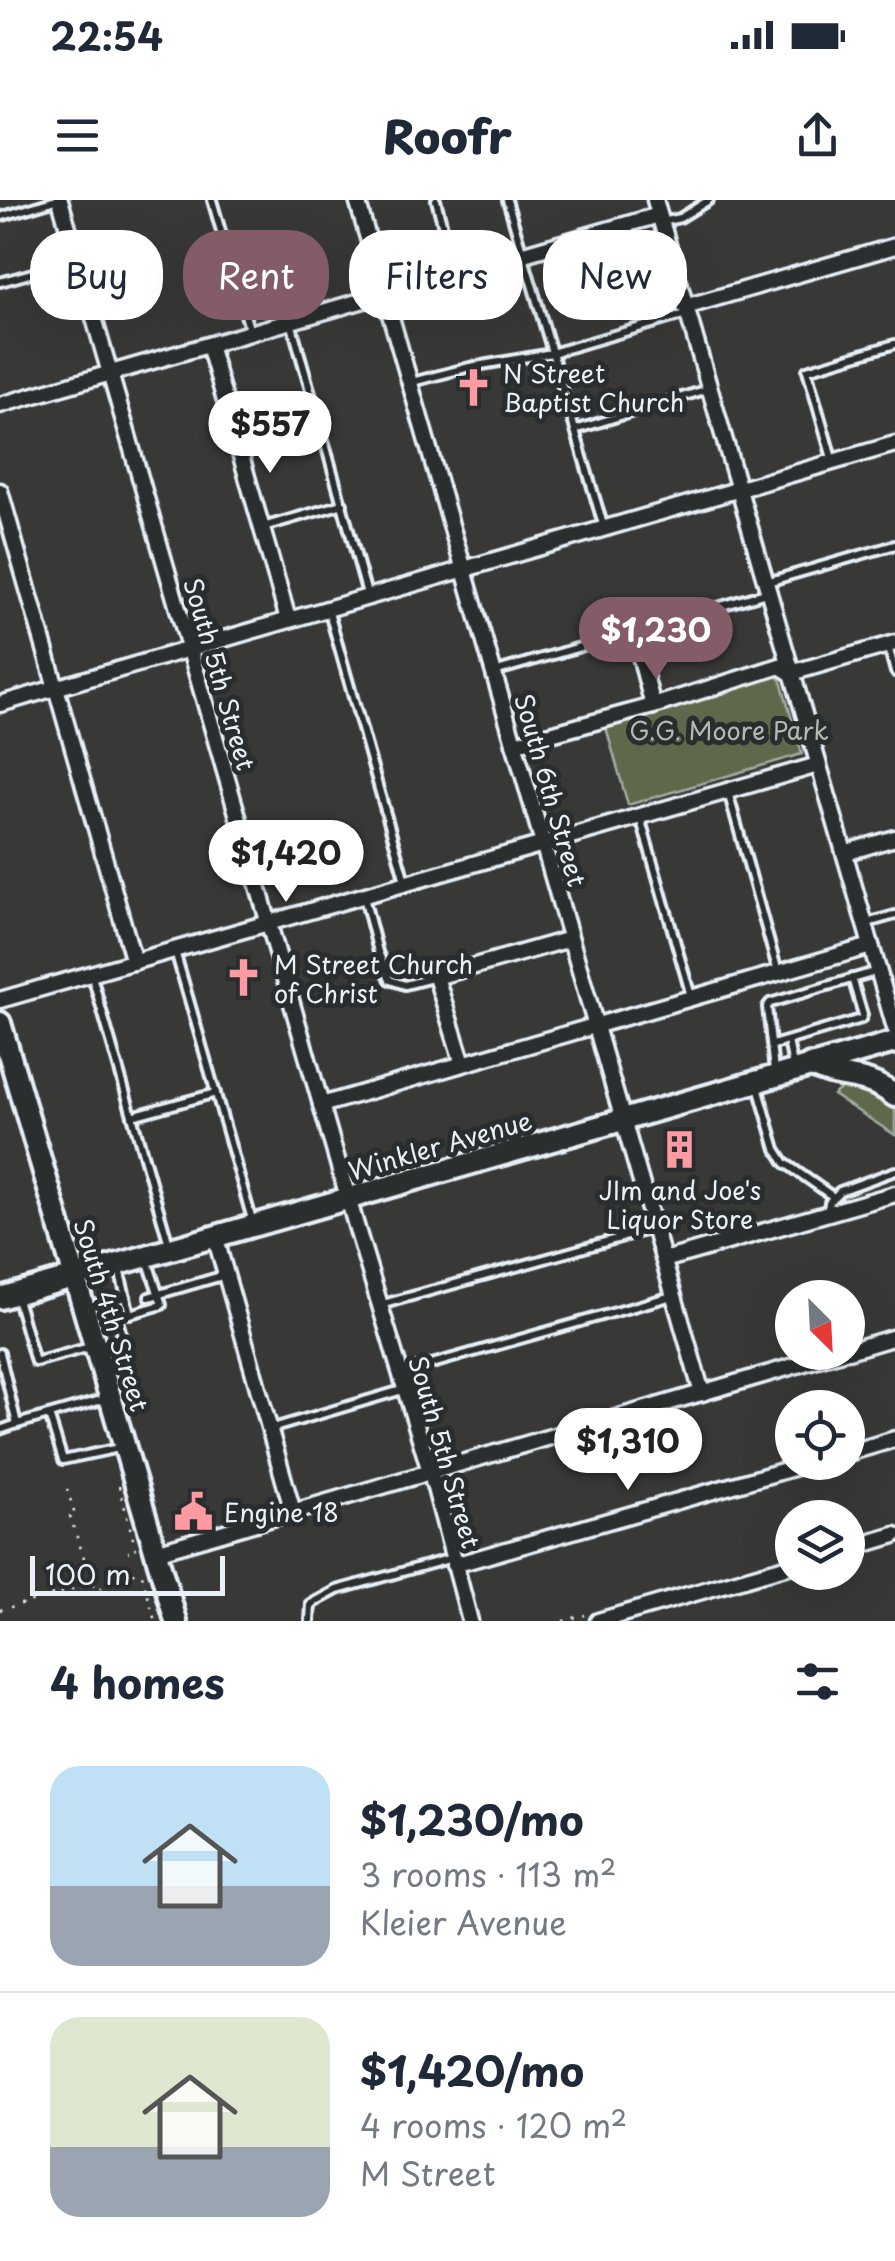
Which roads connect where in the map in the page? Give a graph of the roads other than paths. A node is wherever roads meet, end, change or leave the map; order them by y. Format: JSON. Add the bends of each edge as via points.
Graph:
{"nodes":[{"id":1,"x":58,"y":200,"type":"edge"},
{"id":2,"x":212,"y":200,"type":"edge"},
{"id":3,"x":357,"y":200,"type":"edge"},
{"id":4,"x":436,"y":200,"type":"edge"},
{"id":5,"x":508,"y":200,"type":"edge"},
{"id":6,"x":709,"y":200,"type":"edge"},
{"id":7,"x":658,"y":212,"type":"edge"},
{"id":8,"x":0,"y":217,"type":"edge"},
{"id":9,"x":68,"y":230,"type":"edge"},
{"id":10,"x":366,"y":230,"type":"edge"},
{"id":11,"x":444,"y":230,"type":"edge"},
{"id":12,"x":516,"y":230,"type":"edge"},
{"id":13,"x":895,"y":246,"type":"edge"},
{"id":14,"x":523,"y":254,"type":"edge"},
{"id":15,"x":523,"y":257,"type":"edge"},
{"id":16,"x":30,"y":273,"type":"edge"},
{"id":17,"x":0,"y":282,"type":"edge"},
{"id":18,"x":349,"y":304,"type":"edge"},
{"id":19,"x":687,"y":310,"type":"edge"},
{"id":20,"x":687,"y":313,"type":"edge"},
{"id":21,"x":94,"y":320,"type":"edge"},
{"id":22,"x":392,"y":320,"type":"edge"},
{"id":23,"x":655,"y":320,"type":"edge"},
{"id":24,"x":291,"y":321,"type":"junction"},
{"id":25,"x":251,"y":333,"type":"junction"},
{"id":26,"x":895,"y":344,"type":"edge"},
{"id":27,"x":210,"y":345,"type":"junction"},
{"id":28,"x":552,"y":353,"type":"junction"},
{"id":29,"x":109,"y":374,"type":"junction"},
{"id":30,"x":410,"y":383,"type":"junction"},
{"id":31,"x":709,"y":388,"type":"junction"},
{"id":32,"x":0,"y":405,"type":"edge"},
{"id":33,"x":318,"y":416,"type":"junction"},
{"id":34,"x":575,"y":430,"type":"junction"},
{"id":35,"x":236,"y":438,"type":"junction"},
{"id":36,"x":895,"y":444,"type":"edge"},
{"id":37,"x":833,"y":462,"type":"junction"},
{"id":38,"x":738,"y":490,"type":"junction"},
{"id":39,"x":0,"y":491,"type":"edge"},
{"id":40,"x":343,"y":504,"type":"junction"},
{"id":41,"x":262,"y":527,"type":"junction"},
{"id":42,"x":604,"y":528,"type":"junction"},
{"id":43,"x":895,"y":545,"type":"edge"},
{"id":44,"x":463,"y":569,"type":"junction"},
{"id":45,"x":766,"y":588,"type":"junction"},
{"id":46,"x":367,"y":596,"type":"junction"},
{"id":47,"x":328,"y":608,"type":"junction"},
{"id":48,"x":288,"y":620,"type":"junction"},
{"id":49,"x":634,"y":632,"type":"junction"},
{"id":50,"x":891,"y":644,"type":"edge"},
{"id":51,"x":189,"y":648,"type":"junction"},
{"id":52,"x":493,"y":672,"type":"junction"},
{"id":53,"x":895,"y":672,"type":"edge"},
{"id":54,"x":791,"y":673,"type":"junction"},
{"id":55,"x":55,"y":688,"type":"junction"},
{"id":56,"x":0,"y":704,"type":"edge"},
{"id":57,"x":653,"y":706,"type":"junction"},
{"id":58,"x":514,"y":744,"type":"junction"},
{"id":59,"x":818,"y":765,"type":"junction"},
{"id":60,"x":728,"y":791,"type":"junction"},
{"id":61,"x":639,"y":816,"type":"junction"},
{"id":62,"x":895,"y":838,"type":"edge"},
{"id":63,"x":543,"y":844,"type":"junction"},
{"id":64,"x":844,"y":853,"type":"junction"},
{"id":65,"x":406,"y":884,"type":"junction"},
{"id":66,"x":364,"y":896,"type":"junction"},
{"id":67,"x":895,"y":916,"type":"edge"},
{"id":68,"x":268,"y":923,"type":"junction"},
{"id":69,"x":864,"y":924,"type":"junction"},
{"id":70,"x":570,"y":938,"type":"junction"},
{"id":71,"x":871,"y":946,"type":"junction"},
{"id":72,"x":175,"y":950,"type":"junction"},
{"id":73,"x":134,"y":962,"type":"junction"},
{"id":74,"x":879,"y":970,"type":"junction"},
{"id":75,"x":778,"y":972,"type":"junction"},
{"id":76,"x":92,"y":974,"type":"junction"},
{"id":77,"x":436,"y":977,"type":"junction"},
{"id":78,"x":852,"y":978,"type":"junction"},
{"id":79,"x":691,"y":996,"type":"junction"},
{"id":80,"x":0,"y":1000,"type":"edge"},
{"id":81,"x":0,"y":1023,"type":"edge"},
{"id":82,"x":595,"y":1025,"type":"junction"},
{"id":83,"x":895,"y":1028,"type":"edge"},
{"id":84,"x":788,"y":1041,"type":"junction"},
{"id":85,"x":895,"y":1042,"type":"edge"},
{"id":86,"x":773,"y":1045,"type":"junction"},
{"id":87,"x":463,"y":1064,"type":"junction"},
{"id":88,"x":784,"y":1073,"type":"junction"},
{"id":89,"x":9,"y":1086,"type":"edge"},
{"id":90,"x":216,"y":1093,"type":"junction"},
{"id":91,"x":895,"y":1096,"type":"edge"},
{"id":92,"x":321,"y":1105,"type":"junction"},
{"id":93,"x":132,"y":1116,"type":"junction"},
{"id":94,"x":622,"y":1118,"type":"junction"},
{"id":95,"x":895,"y":1170,"type":"edge"},
{"id":96,"x":895,"y":1194,"type":"edge"},
{"id":97,"x":832,"y":1196,"type":"junction"},
{"id":98,"x":348,"y":1197,"type":"junction"},
{"id":99,"x":828,"y":1214,"type":"junction"},
{"id":100,"x":254,"y":1224,"type":"junction"},
{"id":101,"x":654,"y":1228,"type":"junction"},
{"id":102,"x":215,"y":1236,"type":"junction"},
{"id":103,"x":170,"y":1249,"type":"junction"},
{"id":104,"x":146,"y":1256,"type":"junction"},
{"id":105,"x":664,"y":1260,"type":"junction"},
{"id":106,"x":118,"y":1264,"type":"junction"},
{"id":107,"x":226,"y":1275,"type":"junction"},
{"id":108,"x":75,"y":1278,"type":"junction"},
{"id":109,"x":128,"y":1294,"type":"junction"},
{"id":110,"x":674,"y":1295,"type":"junction"},
{"id":111,"x":8,"y":1296,"type":"edge"},
{"id":112,"x":154,"y":1296,"type":"junction"},
{"id":113,"x":112,"y":1300,"type":"junction"},
{"id":114,"x":138,"y":1300,"type":"dead end"},
{"id":115,"x":379,"y":1306,"type":"junction"},
{"id":116,"x":85,"y":1308,"type":"junction"},
{"id":117,"x":895,"y":1337,"type":"edge"},
{"id":118,"x":96,"y":1345,"type":"junction"},
{"id":119,"x":865,"y":1346,"type":"edge"},
{"id":120,"x":0,"y":1353,"type":"edge"},
{"id":121,"x":782,"y":1370,"type":"edge"},
{"id":122,"x":399,"y":1374,"type":"junction"},
{"id":123,"x":404,"y":1390,"type":"junction"},
{"id":124,"x":702,"y":1393,"type":"junction"},
{"id":125,"x":111,"y":1397,"type":"junction"},
{"id":126,"x":49,"y":1415,"type":"junction"},
{"id":127,"x":17,"y":1424,"type":"junction"},
{"id":128,"x":269,"y":1429,"type":"junction"},
{"id":129,"x":0,"y":1430,"type":"edge"},
{"id":130,"x":895,"y":1440,"type":"edge"},
{"id":131,"x":125,"y":1446,"type":"junction"},
{"id":132,"x":865,"y":1448,"type":"edge"},
{"id":133,"x":430,"y":1472,"type":"junction"},
{"id":134,"x":775,"y":1473,"type":"edge"},
{"id":135,"x":293,"y":1512,"type":"junction"},
{"id":136,"x":895,"y":1535,"type":"edge"},
{"id":137,"x":865,"y":1544,"type":"edge"},
{"id":138,"x":146,"y":1551,"type":"junction"},
{"id":139,"x":453,"y":1562,"type":"junction"},
{"id":140,"x":775,"y":1570,"type":"edge"},
{"id":141,"x":176,"y":1621,"type":"edge"},
{"id":142,"x":310,"y":1621,"type":"edge"},
{"id":143,"x":470,"y":1621,"type":"edge"},
{"id":144,"x":598,"y":1621,"type":"edge"}],
"edges":[{"from":1,"to":8,"type":"lane"},
{"from":1,"to":9,"type":"street","name":"South 5th Street"},
{"from":2,"to":25,"type":"lane"},
{"from":3,"to":10,"type":"street","name":"South 6th Street"},
{"from":4,"to":11,"type":"lane"},
{"from":5,"to":12,"type":"lane"},
{"from":6,"to":7,"type":"lane","via":[[680,218]]},
{"from":7,"to":14,"type":"street"},
{"from":13,"to":19,"type":"street"},
{"from":15,"to":28,"type":"lane"},
{"from":16,"to":17,"type":"lane"},
{"from":18,"to":24,"type":"street"},
{"from":20,"to":31,"type":"street"},
{"from":21,"to":29,"type":"street","name":"South 5th Street"},
{"from":22,"to":30,"type":"street","name":"South 6th Street"},
{"from":23,"to":28,"type":"lane"},
{"from":24,"to":25,"type":"street"},
{"from":24,"to":33,"type":"lane"},
{"from":25,"to":27,"type":"street"},
{"from":26,"to":37,"type":"lane","via":[[807,370]]},
{"from":27,"to":29,"type":"street"},
{"from":27,"to":35,"type":"street"},
{"from":28,"to":30,"type":"lane"},
{"from":28,"to":34,"type":"lane"},
{"from":29,"to":32,"type":"street"},
{"from":29,"to":51,"type":"street","name":"South 5th Street"},
{"from":30,"to":44,"type":"street","name":"South 6th Street"},
{"from":31,"to":34,"type":"lane"},
{"from":31,"to":38,"type":"street"},
{"from":33,"to":35,"type":"lane"},
{"from":33,"to":40,"type":"lane"},
{"from":34,"to":42,"type":"lane"},
{"from":35,"to":41,"type":"street"},
{"from":36,"to":37,"type":"street"},
{"from":37,"to":38,"type":"street"},
{"from":38,"to":42,"type":"street"},
{"from":38,"to":45,"type":"street"},
{"from":39,"to":55,"type":"street"},
{"from":40,"to":41,"type":"lane"},
{"from":40,"to":46,"type":"lane"},
{"from":41,"to":48,"type":"street"},
{"from":42,"to":44,"type":"street"},
{"from":43,"to":45,"type":"lane"},
{"from":44,"to":46,"type":"street"},
{"from":44,"to":52,"type":"street","name":"South 6th Street"},
{"from":45,"to":49,"type":"lane"},
{"from":45,"to":54,"type":"street"},
{"from":46,"to":47,"type":"street"},
{"from":47,"to":48,"type":"street"},
{"from":47,"to":65,"type":"lane"},
{"from":48,"to":51,"type":"street"},
{"from":49,"to":52,"type":"lane"},
{"from":49,"to":57,"type":"street"},
{"from":50,"to":53,"type":"lane"},
{"from":50,"to":54,"type":"street"},
{"from":51,"to":55,"type":"street"},
{"from":51,"to":68,"type":"street","name":"South 5th Street"},
{"from":52,"to":58,"type":"street","name":"South 6th Street"},
{"from":54,"to":57,"type":"street","via":[[780,666]]},
{"from":54,"to":59,"type":"street"},
{"from":55,"to":56,"type":"street"},
{"from":55,"to":73,"type":"street"},
{"from":57,"to":58,"type":"street"},
{"from":58,"to":63,"type":"street","name":"South 6th Street"},
{"from":59,"to":60,"type":"street"},
{"from":59,"to":64,"type":"street"},
{"from":60,"to":61,"type":"street"},
{"from":60,"to":75,"type":"lane"},
{"from":61,"to":63,"type":"street"},
{"from":61,"to":79,"type":"lane"},
{"from":62,"to":64,"type":"street"},
{"from":63,"to":65,"type":"street"},
{"from":63,"to":70,"type":"street","name":"South 6th Street"},
{"from":64,"to":69,"type":"street"},
{"from":65,"to":66,"type":"street"},
{"from":66,"to":68,"type":"street"},
{"from":66,"to":77,"type":"lane","via":[[390,980],[405,985]]},
{"from":67,"to":69,"type":"lane"},
{"from":68,"to":72,"type":"street"},
{"from":68,"to":92,"type":"street","name":"South 5th Street"},
{"from":69,"to":71,"type":"street"},
{"from":70,"to":77,"type":"street"},
{"from":70,"to":82,"type":"street","name":"South 6th Street"},
{"from":71,"to":74,"type":"street"},
{"from":71,"to":75,"type":"street"},
{"from":72,"to":73,"type":"street"},
{"from":72,"to":90,"type":"lane"},
{"from":73,"to":76,"type":"street"},
{"from":74,"to":78,"type":"lane"},
{"from":74,"to":83,"type":"street"},
{"from":75,"to":79,"type":"street"},
{"from":76,"to":80,"type":"street"},
{"from":76,"to":93,"type":"lane"},
{"from":77,"to":87,"type":"street"},
{"from":78,"to":84,"type":"lane","via":[[862,1020]]},
{"from":78,"to":86,"type":"lane","via":[[770,1002]]},
{"from":79,"to":82,"type":"street"},
{"from":81,"to":89,"type":"main road","name":"South 4th Street"},
{"from":82,"to":87,"type":"street"},
{"from":82,"to":94,"type":"street","name":"South 6th Street"},
{"from":84,"to":86,"type":"lane"},
{"from":84,"to":88,"type":"lane"},
{"from":85,"to":88,"type":"main road","name":"Winkler Avenue"},
{"from":86,"to":88,"type":"lane"},
{"from":87,"to":92,"type":"street"},
{"from":88,"to":91,"type":"main road","via":[[864,1077]]},
{"from":88,"to":94,"type":"main road","name":"Winkler Avenue"},
{"from":88,"to":97,"type":"lane","via":[[776,1148],[785,1163]]},
{"from":89,"to":108,"type":"main road","name":"South 4th Street"},
{"from":90,"to":93,"type":"lane"},
{"from":90,"to":100,"type":"lane"},
{"from":92,"to":98,"type":"street","name":"South 5th Street"},
{"from":93,"to":103,"type":"lane"},
{"from":94,"to":98,"type":"main road","name":"Winkler Avenue"},
{"from":94,"to":101,"type":"street","name":"South 6th Street"},
{"from":95,"to":97,"type":"lane"},
{"from":96,"to":99,"type":"street"},
{"from":97,"to":99,"type":"lane"},
{"from":98,"to":100,"type":"main road","name":"Winkler Avenue"},
{"from":98,"to":115,"type":"street","name":"South 5th Street"},
{"from":99,"to":105,"type":"street"},
{"from":100,"to":102,"type":"main road","name":"Winkler Avenue"},
{"from":101,"to":105,"type":"street","name":"South 6th Street"},
{"from":101,"to":115,"type":"lane"},
{"from":102,"to":103,"type":"main road","name":"Winkler Avenue"},
{"from":102,"to":107,"type":"street"},
{"from":103,"to":104,"type":"main road","name":"Winkler Avenue"},
{"from":104,"to":106,"type":"main road","name":"Winkler Avenue"},
{"from":104,"to":112,"type":"lane"},
{"from":105,"to":110,"type":"street","name":"South 6th Street"},
{"from":106,"to":108,"type":"main road","name":"Winkler Avenue"},
{"from":106,"to":109,"type":"lane"},
{"from":107,"to":112,"type":"lane"},
{"from":107,"to":128,"type":"street"},
{"from":108,"to":111,"type":"main road","name":"Winkler Avenue"},
{"from":108,"to":116,"type":"main road","name":"South 4th Street"},
{"from":109,"to":112,"type":"lane","via":[[130,1314],[162,1305]]},
{"from":109,"to":113,"type":"lane"},
{"from":109,"to":114,"type":"lane"},
{"from":110,"to":122,"type":"lane"},
{"from":110,"to":124,"type":"street","name":"South 6th Street"},
{"from":111,"to":118,"type":"lane","via":[[35,1362]]},
{"from":113,"to":116,"type":"lane"},
{"from":113,"to":118,"type":"lane","via":[[123,1338]]},
{"from":115,"to":122,"type":"street","name":"South 5th Street"},
{"from":116,"to":118,"type":"main road","name":"South 4th Street"},
{"from":117,"to":119,"type":"street"},
{"from":118,"to":125,"type":"main road","name":"South 4th Street"},
{"from":120,"to":127,"type":"lane"},
{"from":121,"to":124,"type":"street"},
{"from":122,"to":123,"type":"street","name":"South 5th Street"},
{"from":123,"to":128,"type":"lane"},
{"from":123,"to":133,"type":"street","name":"South 5th Street"},
{"from":124,"to":133,"type":"street"},
{"from":125,"to":126,"type":"lane"},
{"from":125,"to":131,"type":"main road","name":"South 4th Street"},
{"from":126,"to":127,"type":"lane"},
{"from":126,"to":131,"type":"lane","via":[[63,1460]]},
{"from":127,"to":129,"type":"lane"},
{"from":128,"to":135,"type":"street"},
{"from":130,"to":132,"type":"street"},
{"from":131,"to":138,"type":"main road","name":"South 4th Street"},
{"from":133,"to":135,"type":"street"},
{"from":133,"to":139,"type":"street","name":"South 5th Street"},
{"from":134,"to":139,"type":"street"},
{"from":135,"to":138,"type":"street"},
{"from":136,"to":137,"type":"street"},
{"from":138,"to":141,"type":"main road","name":"South 4th Street"},
{"from":139,"to":142,"type":"lane","via":[[326,1595],[311,1604]]},
{"from":139,"to":143,"type":"street","name":"South 5th Street"},
{"from":140,"to":144,"type":"street"}]}
